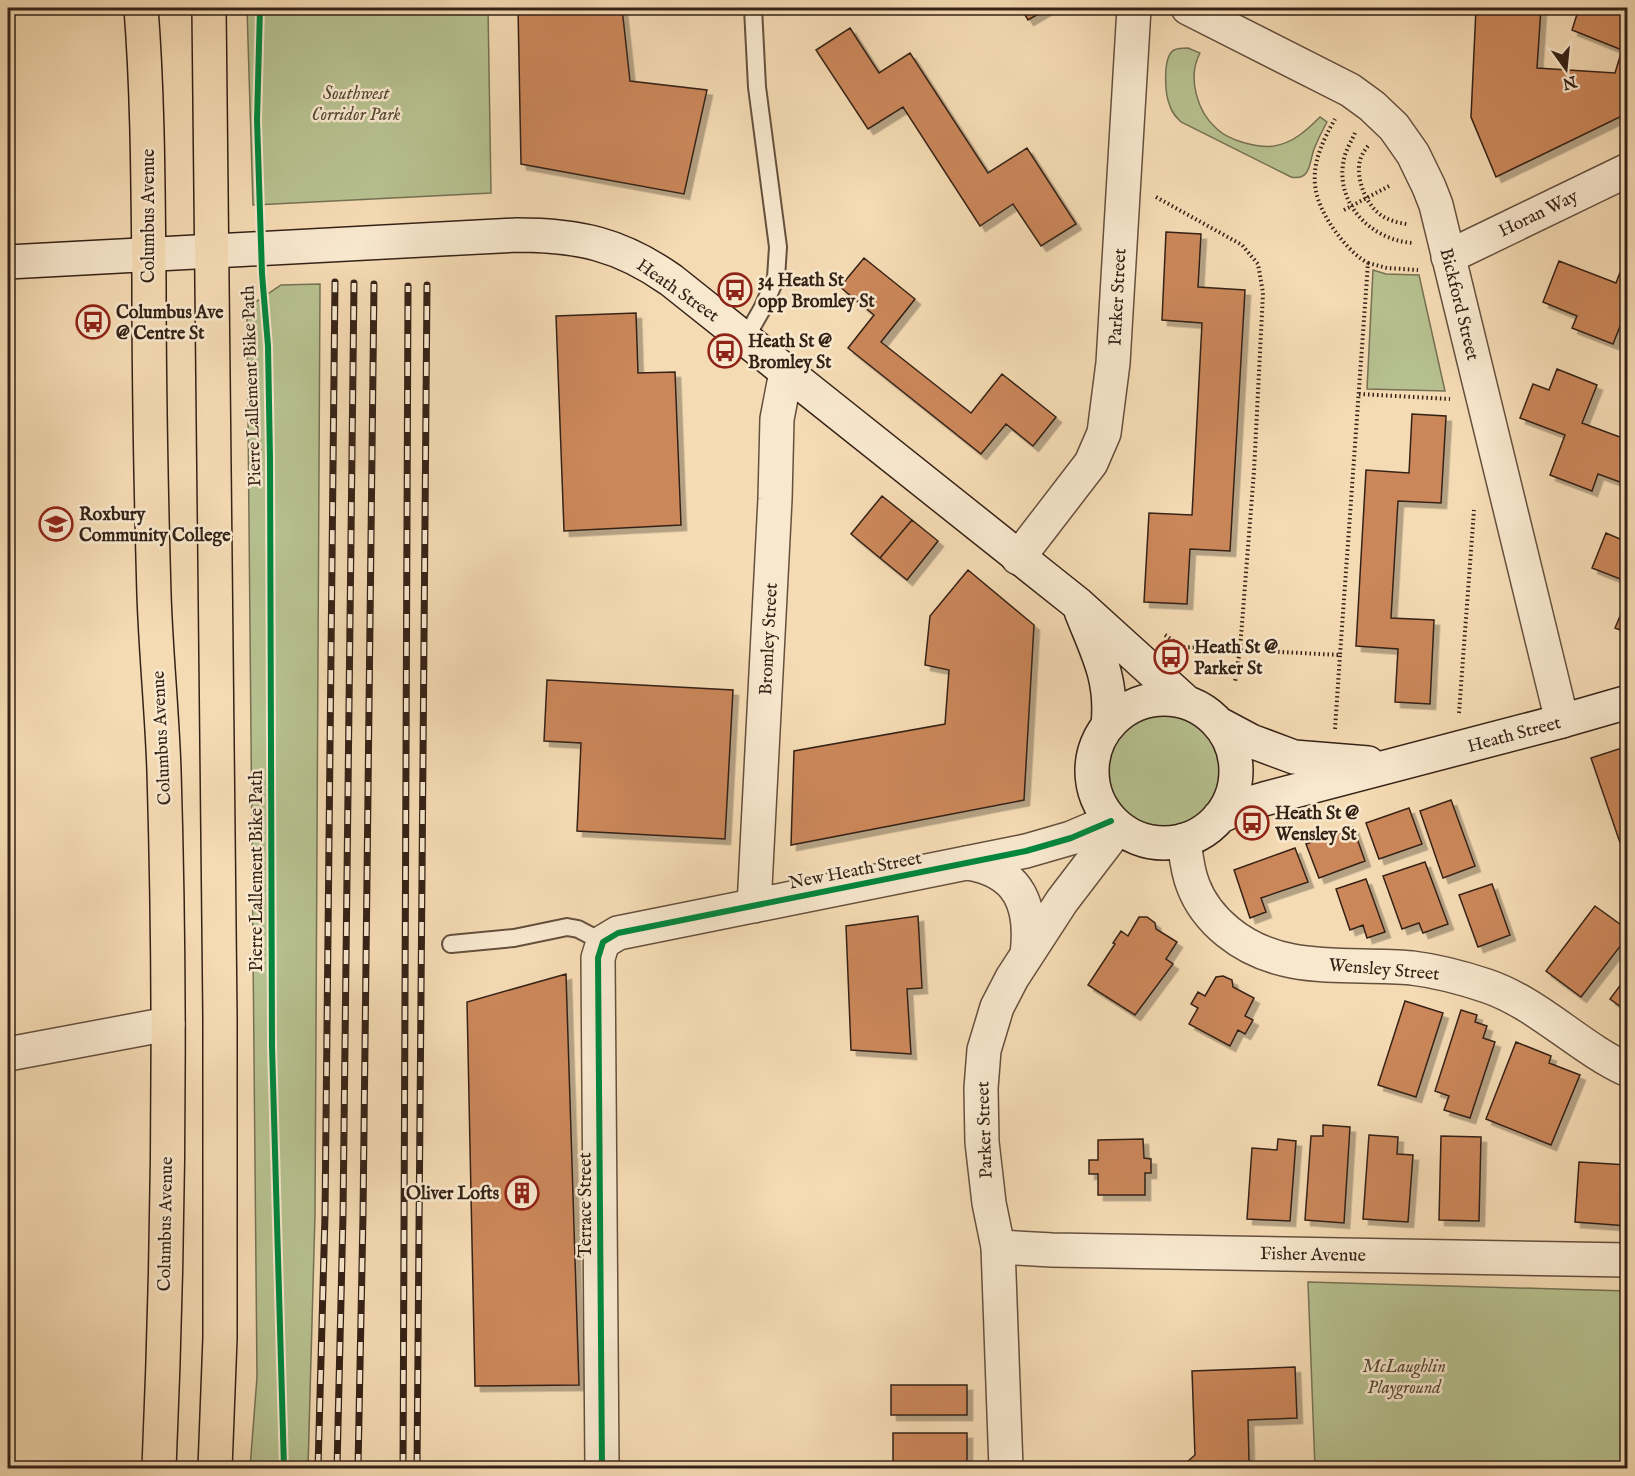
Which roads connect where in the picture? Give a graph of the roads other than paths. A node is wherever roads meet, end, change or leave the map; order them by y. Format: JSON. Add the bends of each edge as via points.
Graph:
{"nodes":[{"id":1,"x":141,"y":8,"type":"edge"},
{"id":2,"x":209,"y":8,"type":"edge"},
{"id":3,"x":753,"y":8,"type":"edge"},
{"id":4,"x":1134,"y":8,"type":"edge"},
{"id":5,"x":1188,"y":8,"type":"edge"},
{"id":6,"x":1628,"y":170,"type":"edge"},
{"id":7,"x":213,"y":251,"type":"junction"},
{"id":8,"x":148,"y":255,"type":"junction"},
{"id":9,"x":8,"y":262,"type":"edge"},
{"id":10,"x":1436,"y":263,"type":"junction"},
{"id":11,"x":745,"y":339,"type":"junction"},
{"id":12,"x":786,"y":372,"type":"junction"},
{"id":13,"x":1018,"y":558,"type":"junction"},
{"id":14,"x":1078,"y":604,"type":"junction"},
{"id":15,"x":1185,"y":701,"type":"junction"},
{"id":16,"x":1628,"y":702,"type":"edge"},
{"id":17,"x":1563,"y":721,"type":"junction"},
{"id":18,"x":1108,"y":725,"type":"junction"},
{"id":19,"x":1221,"y":725,"type":"junction"},
{"id":20,"x":1400,"y":764,"type":"junction"},
{"id":21,"x":1219,"y":817,"type":"junction"},
{"id":22,"x":1114,"y":825,"type":"junction"},
{"id":23,"x":1184,"y":840,"type":"junction"},
{"id":24,"x":967,"y":863,"type":"junction"},
{"id":25,"x":754,"y":906,"type":"junction"},
{"id":26,"x":603,"y":942,"type":"junction"},
{"id":27,"x":451,"y":944,"type":"dead end"},
{"id":28,"x":1028,"y":955,"type":"junction"},
{"id":29,"x":168,"y":1024,"type":"junction"},
{"id":30,"x":8,"y":1054,"type":"edge"},
{"id":31,"x":1628,"y":1071,"type":"edge"},
{"id":32,"x":998,"y":1247,"type":"junction"},
{"id":33,"x":1628,"y":1260,"type":"edge"},
{"id":34,"x":159,"y":1468,"type":"edge"},
{"id":35,"x":215,"y":1468,"type":"edge"},
{"id":36,"x":602,"y":1468,"type":"edge"},
{"id":37,"x":1006,"y":1468,"type":"edge"}],
"edges":[{"from":1,"to":8,"type":"main road","name":"Columbus Avenue"},
{"from":2,"to":7,"type":"main road"},
{"from":3,"to":11,"type":"lane","via":[[757,87],[778,247],[776,278]]},
{"from":4,"to":13,"type":"street","name":"Parker Street","via":[[1113,363],[1104,433],[1086,470]]},
{"from":5,"to":10,"type":"street","name":"Bickford Street","via":[[1350,90],[1383,115],[1413,154],[1429,187]]},
{"from":6,"to":10,"type":"street","name":"Horan Way"},
{"from":7,"to":8,"type":"street","name":"Heath Street"},
{"from":7,"to":11,"type":"street","name":"Heath Street","via":[[517,235],[584,239],[654,268]]},
{"from":7,"to":35,"type":"main road","via":[[221,1186]]},
{"from":8,"to":9,"type":"street","name":"Heath Street"},
{"from":8,"to":29,"type":"main road","name":"Columbus Avenue"},
{"from":10,"to":17,"type":"street","name":"Bickford Street"},
{"from":11,"to":12,"type":"street","name":"Heath Street"},
{"from":12,"to":13,"type":"street","name":"Heath Street"},
{"from":12,"to":25,"type":"street","name":"Bromley Street","via":[[777,419]]},
{"from":13,"to":14,"type":"street","name":"Heath Street"},
{"from":14,"to":15,"type":"street","name":"Heath Street"},
{"from":14,"to":18,"type":"street","via":[[1108,682]]},
{"from":15,"to":18,"type":"street","via":[[1143,701],[1124,710]]},
{"from":15,"to":19,"type":"street"},
{"from":16,"to":17,"type":"street","name":"Heath Street"},
{"from":17,"to":20,"type":"street","name":"Heath Street"},
{"from":18,"to":22,"type":"street","via":[[1092,763],[1093,784]]},
{"from":19,"to":20,"type":"street","name":"Heath Street","via":[[1294,757]]},
{"from":19,"to":21,"type":"street","via":[[1232,744],[1236,764],[1229,803]]},
{"from":20,"to":21,"type":"street","name":"Heath Street","via":[[1264,799]]},
{"from":21,"to":23,"type":"street","via":[[1207,829]]},
{"from":22,"to":23,"type":"street","via":[[1150,841]]},
{"from":22,"to":24,"type":"street","name":"New Heath Street","via":[[1026,851]]},
{"from":22,"to":28,"type":"street","name":"Parker Street"},
{"from":23,"to":31,"type":"street","name":"Wensley Street","via":[[1189,873],[1202,904],[1211,917],[1257,952],[1295,962],[1413,968],[1474,982],[1528,1006]]},
{"from":24,"to":25,"type":"street","name":"New Heath Street"},
{"from":24,"to":28,"type":"street","via":[[995,870],[1014,886],[1028,913]]},
{"from":25,"to":26,"type":"street","name":"New Heath Street","via":[[618,933]]},
{"from":26,"to":27,"type":"lane","via":[[567,927],[514,938]]},
{"from":26,"to":36,"type":"street","name":"Terrace Street","via":[[598,958]]},
{"from":28,"to":32,"type":"street","name":"Parker Street","via":[[997,1007],[982,1067],[985,1177]]},
{"from":29,"to":30,"type":"street"},
{"from":29,"to":34,"type":"main road","name":"Columbus Avenue"},
{"from":32,"to":33,"type":"street","name":"Fisher Avenue"},
{"from":32,"to":37,"type":"street","name":"Parker Street"}]}
